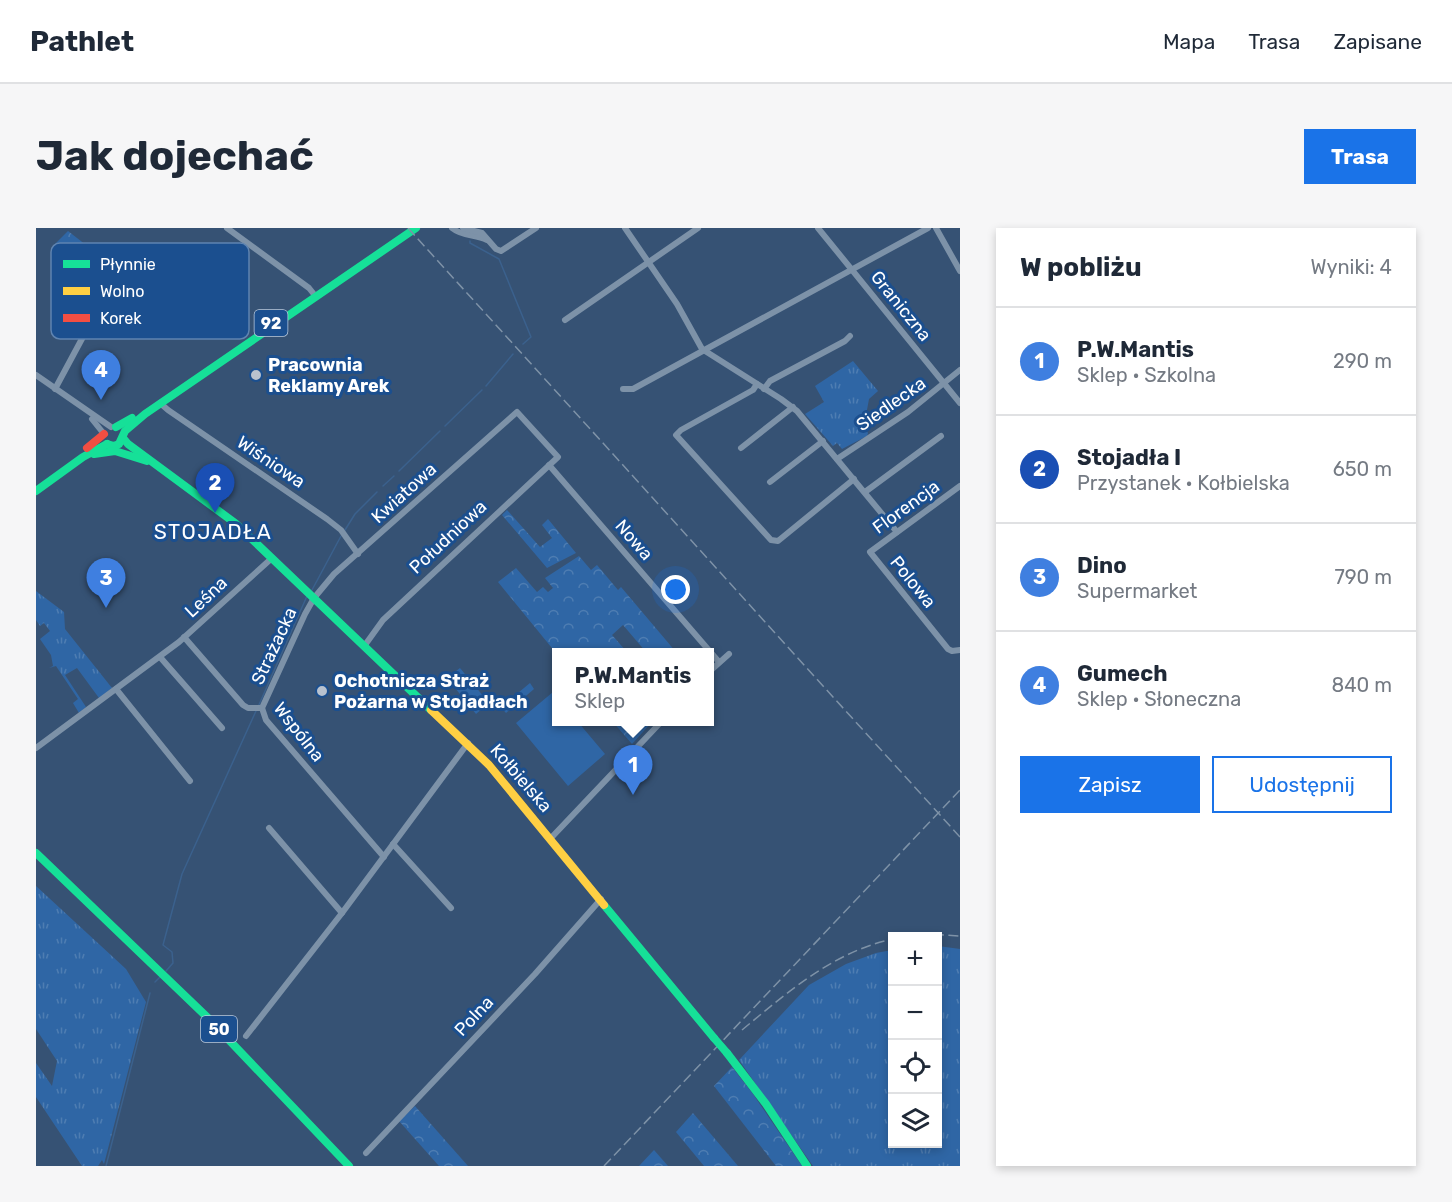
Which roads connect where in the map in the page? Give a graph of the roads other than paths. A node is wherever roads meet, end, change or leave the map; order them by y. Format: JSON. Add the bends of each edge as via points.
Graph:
{"nodes":[{"id":1,"x":227,"y":228,"type":"edge"},
{"id":2,"x":409,"y":228,"type":"edge"},
{"id":3,"x":416,"y":228,"type":"edge"},
{"id":4,"x":452,"y":228,"type":"edge"},
{"id":5,"x":463,"y":228,"type":"edge"},
{"id":6,"x":536,"y":228,"type":"edge"},
{"id":7,"x":625,"y":228,"type":"edge"},
{"id":8,"x":698,"y":228,"type":"edge"},
{"id":9,"x":818,"y":228,"type":"edge"},
{"id":10,"x":928,"y":228,"type":"edge"},
{"id":11,"x":936,"y":228,"type":"edge"},
{"id":12,"x":488,"y":241,"type":"junction"},
{"id":13,"x":247,"y":243,"type":"edge"},
{"id":14,"x":249,"y":245,"type":"edge"},
{"id":15,"x":648,"y":262,"type":"junction"},
{"id":16,"x":852,"y":270,"type":"junction"},
{"id":17,"x":960,"y":271,"type":"edge"},
{"id":18,"x":313,"y":293,"type":"junction"},
{"id":19,"x":565,"y":320,"type":"dead end"},
{"id":20,"x":850,"y":336,"type":"dead end"},
{"id":21,"x":249,"y":337,"type":"edge"},
{"id":22,"x":81,"y":339,"type":"edge"},
{"id":23,"x":246,"y":339,"type":"edge"},
{"id":24,"x":704,"y":351,"type":"junction"},
{"id":25,"x":960,"y":370,"type":"edge"},
{"id":26,"x":36,"y":375,"type":"edge"},
{"id":27,"x":757,"y":384,"type":"junction"},
{"id":28,"x":944,"y":384,"type":"junction"},
{"id":29,"x":764,"y":388,"type":"junction"},
{"id":30,"x":56,"y":389,"type":"junction"},
{"id":31,"x":623,"y":389,"type":"dead end"},
{"id":32,"x":160,"y":403,"type":"junction"},
{"id":33,"x":960,"y":404,"type":"edge"},
{"id":34,"x":793,"y":407,"type":"junction"},
{"id":35,"x":109,"y":430,"type":"junction"},
{"id":36,"x":123,"y":436,"type":"junction"},
{"id":37,"x":941,"y":436,"type":"dead end"},
{"id":38,"x":823,"y":441,"type":"junction"},
{"id":39,"x":112,"y":445,"type":"junction"},
{"id":40,"x":741,"y":448,"type":"dead end"},
{"id":41,"x":558,"y":457,"type":"joint"},
{"id":42,"x":837,"y":459,"type":"junction"},
{"id":43,"x":151,"y":462,"type":"junction"},
{"id":44,"x":549,"y":465,"type":"junction"},
{"id":45,"x":65,"y":471,"type":"junction"},
{"id":46,"x":854,"y":479,"type":"junction"},
{"id":47,"x":770,"y":482,"type":"dead end"},
{"id":48,"x":36,"y":484,"type":"edge"},
{"id":49,"x":960,"y":486,"type":"edge"},
{"id":50,"x":36,"y":491,"type":"edge"},
{"id":51,"x":865,"y":492,"type":"junction"},
{"id":52,"x":897,"y":532,"type":"junction"},
{"id":53,"x":870,"y":552,"type":"joint"},
{"id":54,"x":358,"y":554,"type":"junction"},
{"id":55,"x":272,"y":558,"type":"junction"},
{"id":56,"x":311,"y":595,"type":"junction"},
{"id":57,"x":184,"y":638,"type":"junction"},
{"id":58,"x":365,"y":645,"type":"junction"},
{"id":59,"x":707,"y":648,"type":"edge"},
{"id":60,"x":960,"y":650,"type":"edge"},
{"id":61,"x":729,"y":654,"type":"dead end"},
{"id":62,"x":714,"y":656,"type":"edge"},
{"id":63,"x":160,"y":657,"type":"junction"},
{"id":64,"x":719,"y":662,"type":"junction"},
{"id":65,"x":714,"y":667,"type":"edge"},
{"id":66,"x":116,"y":689,"type":"junction"},
{"id":67,"x":259,"y":708,"type":"junction"},
{"id":68,"x":657,"y":726,"type":"edge"},
{"id":69,"x":222,"y":728,"type":"dead end"},
{"id":70,"x":468,"y":743,"type":"junction"},
{"id":71,"x":36,"y":748,"type":"edge"},
{"id":72,"x":189,"y":780,"type":"dead end"},
{"id":73,"x":269,"y":828,"type":"dead end"},
{"id":74,"x":551,"y":838,"type":"junction"},
{"id":75,"x":393,"y":844,"type":"junction"},
{"id":76,"x":36,"y":853,"type":"edge"},
{"id":77,"x":384,"y":857,"type":"junction"},
{"id":78,"x":601,"y":899,"type":"junction"},
{"id":79,"x":451,"y":908,"type":"dead end"},
{"id":80,"x":342,"y":913,"type":"junction"},
{"id":81,"x":246,"y":1036,"type":"dead end"},
{"id":82,"x":366,"y":1153,"type":"dead end"},
{"id":83,"x":348,"y":1166,"type":"edge"},
{"id":84,"x":807,"y":1166,"type":"edge"}],
"edges":[{"from":1,"to":13,"type":"street"},
{"from":2,"to":18,"type":"main road","number":"92"},
{"from":3,"to":32,"type":"main road","number":"92"},
{"from":4,"to":12,"type":"street","via":[[462,235]]},
{"from":5,"to":12,"type":"street","via":[[482,233]]},
{"from":6,"to":12,"type":"street","via":[[503,251]]},
{"from":7,"to":15,"type":"street"},
{"from":8,"to":15,"type":"street"},
{"from":9,"to":16,"type":"street","name":"Graniczna"},
{"from":10,"to":16,"type":"street"},
{"from":11,"to":17,"type":"street"},
{"from":14,"to":18,"type":"street"},
{"from":15,"to":19,"type":"street"},
{"from":15,"to":24,"type":"street","via":[[678,304]]},
{"from":16,"to":24,"type":"street"},
{"from":16,"to":28,"type":"street","name":"Graniczna"},
{"from":18,"to":21,"type":"main road","number":"92"},
{"from":20,"to":29,"type":"street"},
{"from":22,"to":30,"type":"street"},
{"from":23,"to":35,"type":"main road","number":"92"},
{"from":24,"to":27,"type":"street"},
{"from":24,"to":31,"type":"street","via":[[633,389]]},
{"from":25,"to":28,"type":"street","name":"Siedlecka"},
{"from":26,"to":30,"type":"street"},
{"from":27,"to":29,"type":"street"},
{"from":27,"to":46,"type":"street","via":[[676,435],[771,540],[778,541]]},
{"from":28,"to":33,"type":"street","name":"Graniczna"},
{"from":28,"to":42,"type":"street","name":"Siedlecka"},
{"from":29,"to":34,"type":"street"},
{"from":30,"to":35,"type":"street"},
{"from":32,"to":36,"type":"main road","number":"92"},
{"from":32,"to":54,"type":"street","name":"Wiśniowa","via":[[302,501],[343,533]]},
{"from":34,"to":38,"type":"street"},
{"from":34,"to":40,"type":"street"},
{"from":35,"to":36,"type":"main road","name":"Kołbielska"},
{"from":35,"to":39,"type":"main road","via":[[104,439]]},
{"from":35,"to":48,"type":"main road","number":"92"},
{"from":36,"to":39,"type":"main road","number":"92"},
{"from":36,"to":43,"type":"main road","name":"Kołbielska"},
{"from":37,"to":51,"type":"street"},
{"from":38,"to":42,"type":"street"},
{"from":38,"to":47,"type":"street"},
{"from":39,"to":43,"type":"main road","name":"Kołbielska"},
{"from":39,"to":45,"type":"main road","number":"92","via":[[88,453]]},
{"from":41,"to":44,"type":"street","name":"Południowa"},
{"from":41,"to":54,"type":"street","name":"Kwiatowa","via":[[517,412]]},
{"from":42,"to":46,"type":"street"},
{"from":43,"to":45,"type":"main road","via":[[108,450]]},
{"from":43,"to":55,"type":"main road","name":"Kołbielska","via":[[226,515]]},
{"from":44,"to":58,"type":"street","name":"Południowa","via":[[382,620]]},
{"from":44,"to":59,"type":"street","name":"Nowa"},
{"from":45,"to":50,"type":"main road","number":"92"},
{"from":46,"to":51,"type":"street"},
{"from":49,"to":52,"type":"street","name":"Florencja"},
{"from":51,"to":52,"type":"street"},
{"from":52,"to":53,"type":"street","name":"Florencja"},
{"from":53,"to":60,"type":"street","name":"Polowa","via":[[948,649]]},
{"from":54,"to":56,"type":"street","name":"Kwiatowa"},
{"from":55,"to":56,"type":"main road","name":"Kołbielska"},
{"from":55,"to":57,"type":"street","name":"Leśna"},
{"from":56,"to":58,"type":"main road","name":"Kołbielska"},
{"from":56,"to":67,"type":"street","name":"Strażacka"},
{"from":57,"to":63,"type":"street","name":"Leśna"},
{"from":57,"to":67,"type":"street","name":"Wspólna","via":[[243,705]]},
{"from":58,"to":70,"type":"main road","name":"Kołbielska"},
{"from":61,"to":64,"type":"street"},
{"from":62,"to":64,"type":"street","name":"Nowa"},
{"from":63,"to":66,"type":"street","name":"Leśna"},
{"from":63,"to":69,"type":"street"},
{"from":64,"to":65,"type":"street"},
{"from":66,"to":71,"type":"street","name":"Leśna"},
{"from":66,"to":72,"type":"street"},
{"from":67,"to":77,"type":"street","name":"Wspólna"},
{"from":68,"to":74,"type":"street"},
{"from":70,"to":74,"type":"main road","name":"Kołbielska"},
{"from":70,"to":75,"type":"street"},
{"from":73,"to":80,"type":"street"},
{"from":74,"to":78,"type":"main road","name":"Kołbielska"},
{"from":75,"to":77,"type":"street"},
{"from":75,"to":79,"type":"street"},
{"from":76,"to":83,"type":"main road","number":"50","via":[[209,1019]]},
{"from":77,"to":80,"type":"street"},
{"from":78,"to":82,"type":"street","name":"Polna"},
{"from":78,"to":84,"type":"main road","name":"Kołbielska","bridge":true,"via":[[727,1053]]},
{"from":80,"to":81,"type":"street"}]}
